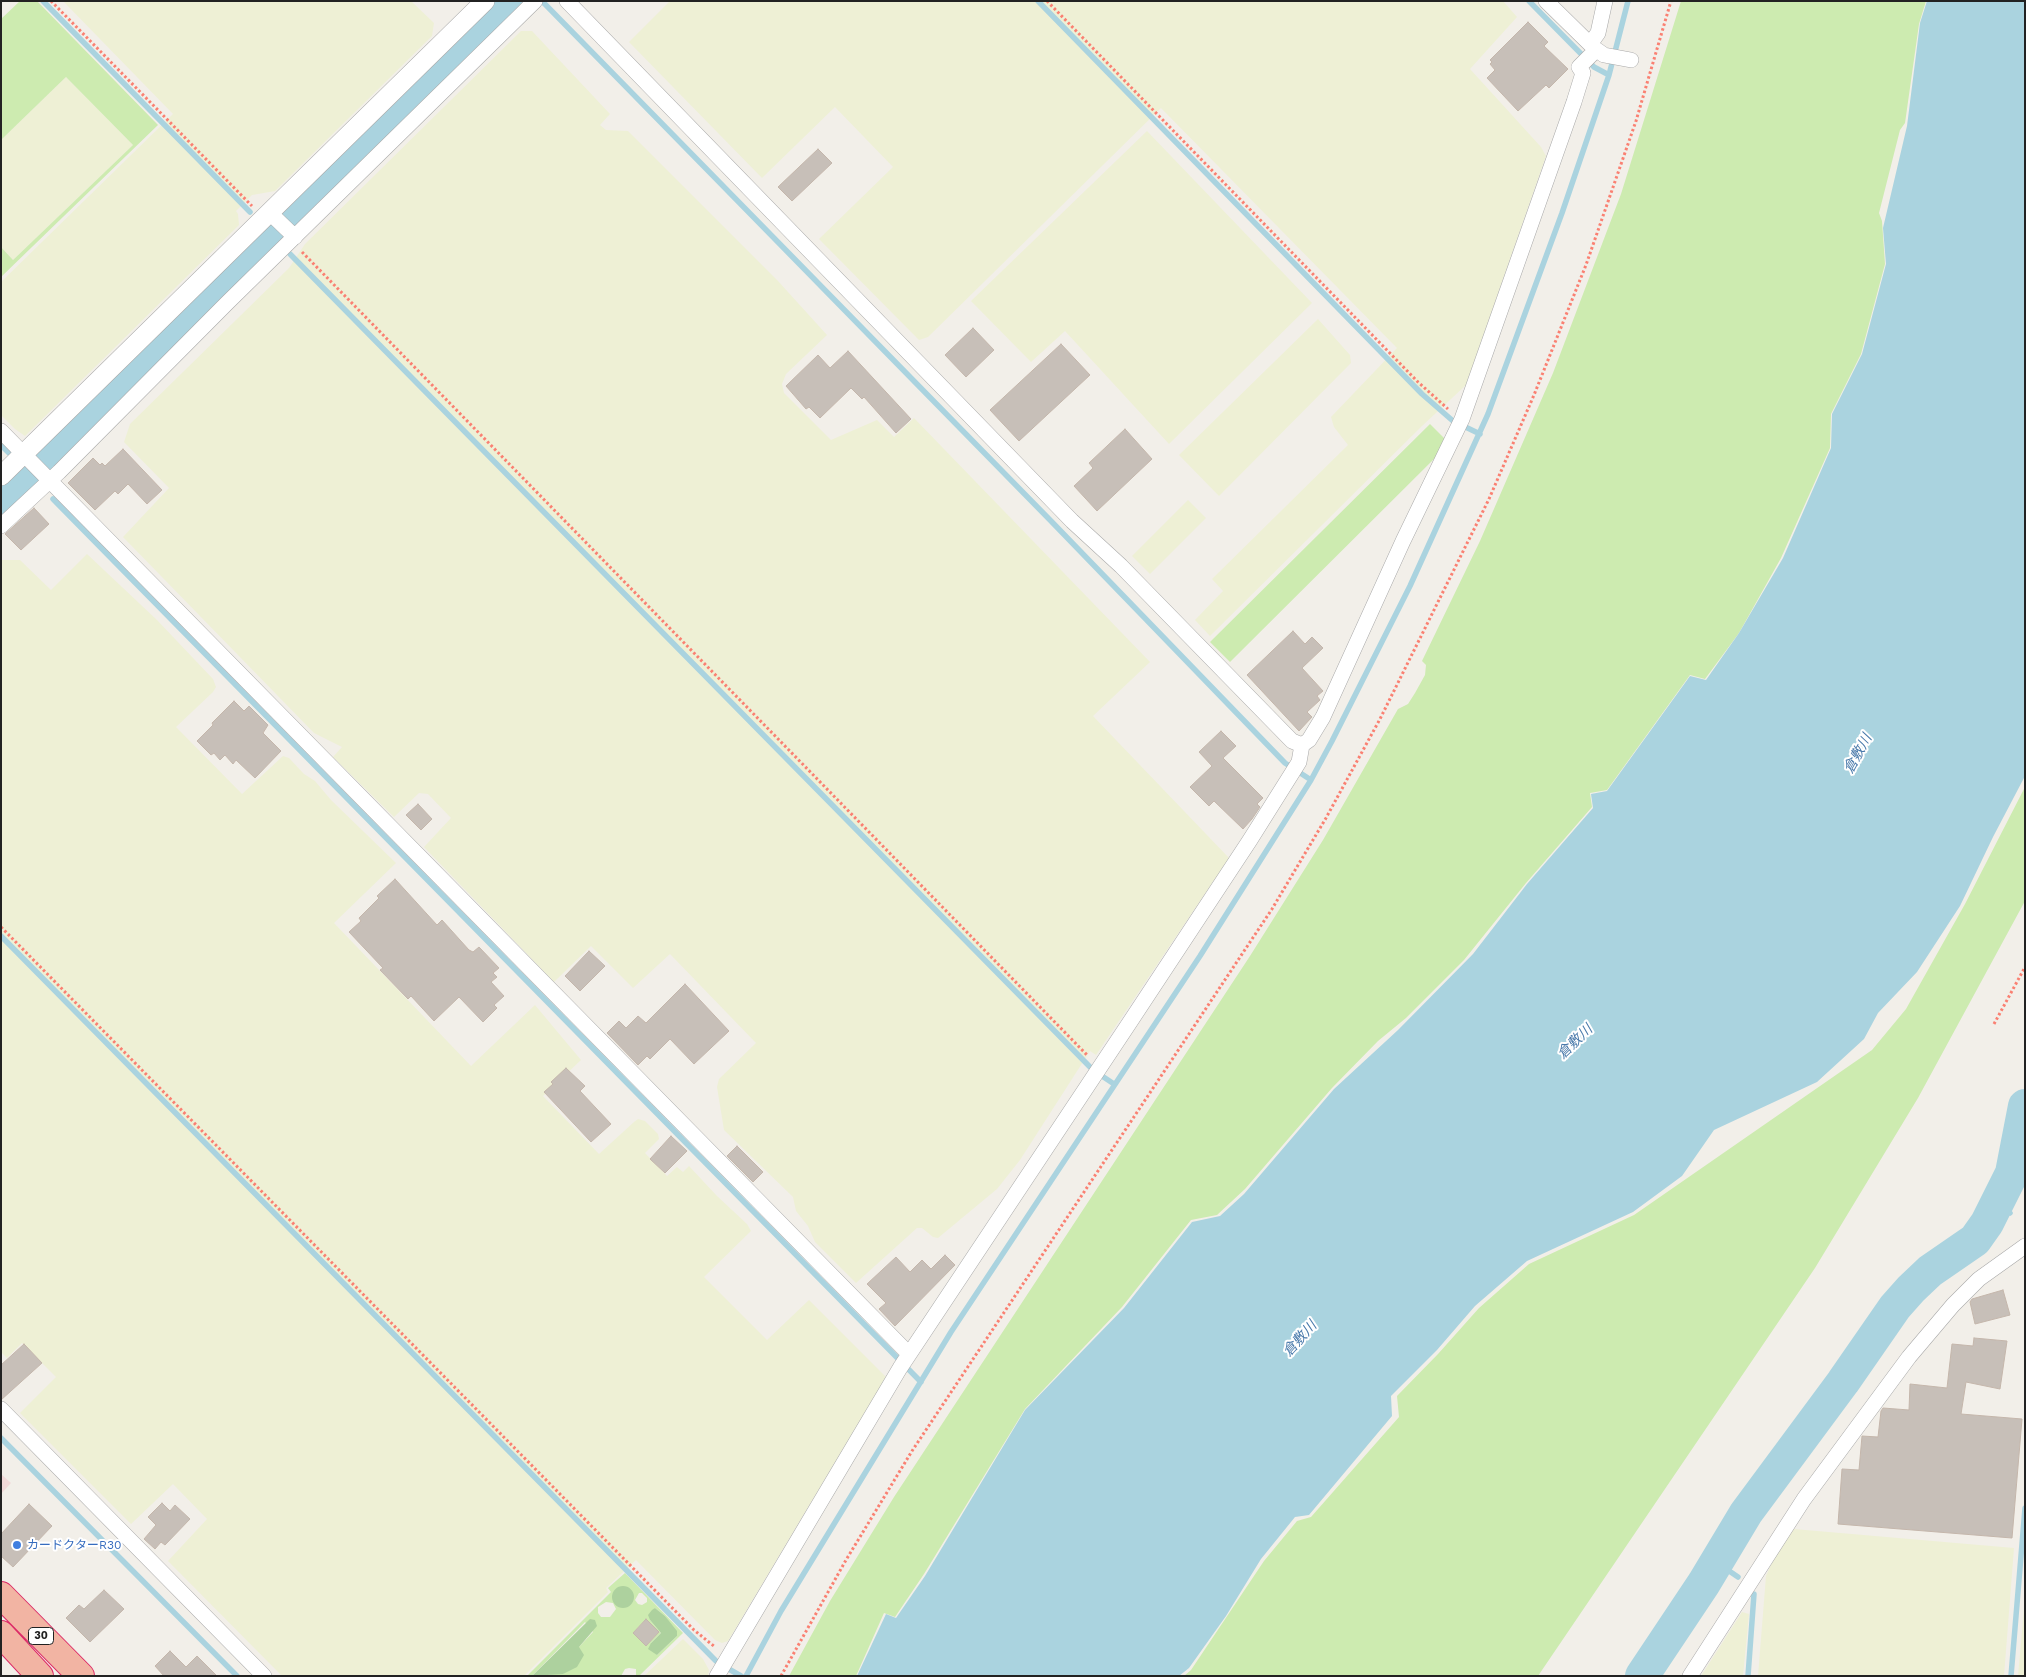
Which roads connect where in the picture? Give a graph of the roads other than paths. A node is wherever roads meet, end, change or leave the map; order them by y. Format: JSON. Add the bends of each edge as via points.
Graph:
{"nodes":[{"id":1,"x":484,"y":1,"type":"edge"},
{"id":2,"x":567,"y":1,"type":"edge"},
{"id":3,"x":1546,"y":1,"type":"edge"},
{"id":4,"x":1605,"y":1,"type":"edge"},
{"id":5,"x":534,"y":2,"type":"edge"},
{"id":6,"x":1592,"y":54,"type":"junction"},
{"id":7,"x":1626,"y":59,"type":"dead end"},
{"id":8,"x":270,"y":217,"type":"junction"},
{"id":9,"x":292,"y":237,"type":"junction"},
{"id":10,"x":1,"y":432,"type":"edge"},
{"id":11,"x":29,"y":460,"type":"junction"},
{"id":12,"x":1,"y":476,"type":"edge"},
{"id":13,"x":48,"y":477,"type":"junction"},
{"id":14,"x":1,"y":526,"type":"edge"},
{"id":15,"x":1302,"y":745,"type":"junction"},
{"id":16,"x":2025,"y":1246,"type":"edge"},
{"id":17,"x":904,"y":1361,"type":"junction"},
{"id":18,"x":1,"y":1409,"type":"edge"},
{"id":19,"x":1,"y":1596,"type":"edge"},
{"id":20,"x":1,"y":1634,"type":"edge"},
{"id":21,"x":40,"y":1676,"type":"edge"},
{"id":22,"x":81,"y":1676,"type":"edge"},
{"id":23,"x":264,"y":1676,"type":"edge"},
{"id":24,"x":717,"y":1676,"type":"edge"},
{"id":25,"x":1690,"y":1676,"type":"edge"}],
"edges":[{"from":1,"to":8,"type":"street"},
{"from":2,"to":15,"type":"street","via":[[1072,521],[1121,566],[1292,741]]},
{"from":3,"to":6,"type":"street"},
{"from":4,"to":6,"type":"street"},
{"from":5,"to":9,"type":"street"},
{"from":6,"to":7,"type":"street"},
{"from":6,"to":15,"type":"street","via":[[1579,68],[1583,73],[1574,102],[1461,422],[1322,717],[1309,740]]},
{"from":8,"to":9,"type":"street"},
{"from":8,"to":11,"type":"street"},
{"from":9,"to":13,"type":"street"},
{"from":10,"to":11,"type":"street"},
{"from":11,"to":12,"type":"street"},
{"from":11,"to":13,"type":"street"},
{"from":13,"to":14,"type":"street"},
{"from":13,"to":17,"type":"street"},
{"from":15,"to":17,"type":"street","via":[[1299,762],[1250,840]]},
{"from":16,"to":25,"type":"street","via":[[1979,1279],[1909,1357],[1804,1499]]},
{"from":17,"to":24,"type":"street"},
{"from":18,"to":23,"type":"street"},
{"from":19,"to":22,"type":"highway","number":"30"},
{"from":20,"to":21,"type":"highway","number":"30"}]}
